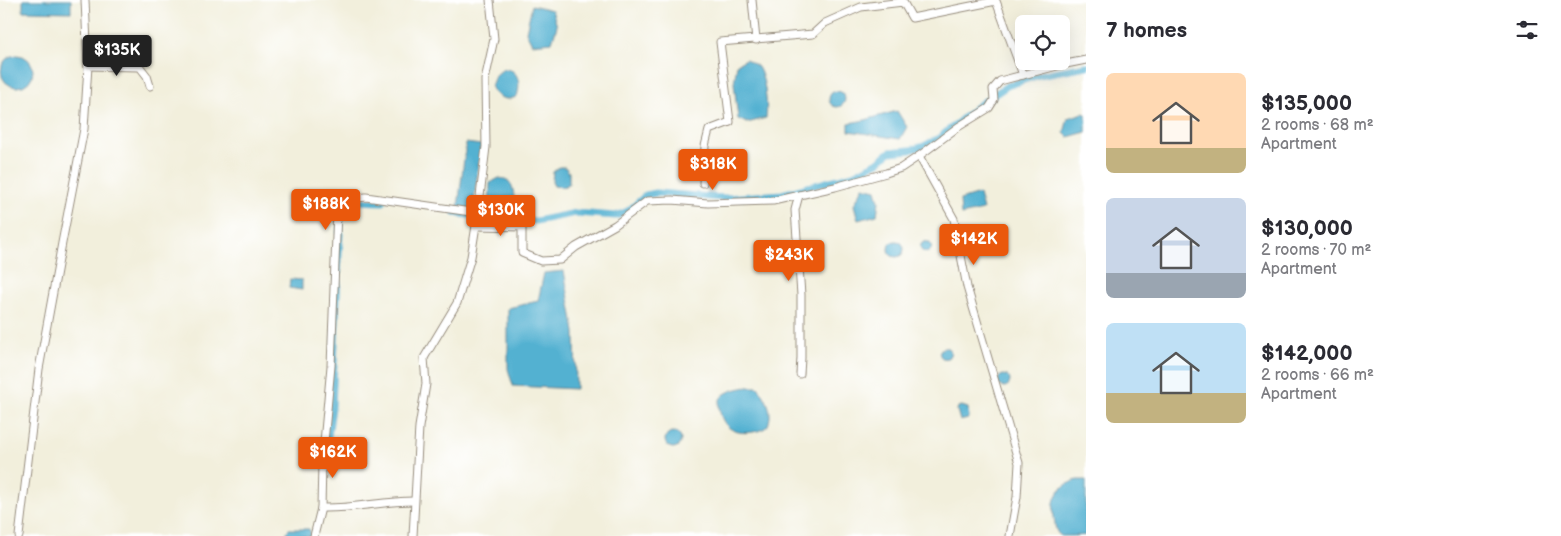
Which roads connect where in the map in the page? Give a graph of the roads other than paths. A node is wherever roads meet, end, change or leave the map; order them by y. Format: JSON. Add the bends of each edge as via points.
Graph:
{"nodes":[{"id":1,"x":85,"y":0,"type":"edge"},
{"id":2,"x":490,"y":0,"type":"edge"},
{"id":3,"x":752,"y":0,"type":"edge"},
{"id":4,"x":756,"y":40,"type":"junction"},
{"id":5,"x":1086,"y":60,"type":"edge"},
{"id":6,"x":88,"y":66,"type":"junction"},
{"id":7,"x":1023,"y":75,"type":"junction"},
{"id":8,"x":150,"y":86,"type":"dead end"},
{"id":9,"x":919,"y":156,"type":"junction"},
{"id":10,"x":703,"y":183,"type":"dead end"},
{"id":11,"x":799,"y":195,"type":"junction"},
{"id":12,"x":478,"y":213,"type":"junction"},
{"id":13,"x":476,"y":226,"type":"junction"},
{"id":14,"x":800,"y":374,"type":"dead end"},
{"id":15,"x":414,"y":501,"type":"junction"},
{"id":16,"x":321,"y":508,"type":"junction"},
{"id":17,"x":19,"y":536,"type":"edge"},
{"id":18,"x":314,"y":536,"type":"edge"},
{"id":19,"x":413,"y":536,"type":"edge"},
{"id":20,"x":1010,"y":536,"type":"edge"}],
"edges":[{"from":1,"to":6,"type":"street"},
{"from":2,"to":12,"type":"street","via":[[494,39],[485,80],[486,147]]},
{"from":3,"to":4,"type":"street"},
{"from":4,"to":7,"type":"street","via":[[813,34],[825,24],[861,7],[903,2],[912,18],[996,1]]},
{"from":4,"to":10,"type":"street","via":[[720,42],[730,122],[709,130]]},
{"from":5,"to":7,"type":"street"},
{"from":6,"to":8,"type":"street","via":[[140,67]]},
{"from":6,"to":17,"type":"street","via":[[84,129],[39,369]]},
{"from":7,"to":9,"type":"street","via":[[1000,81],[993,89],[994,100],[989,108]]},
{"from":9,"to":11,"type":"street","via":[[886,173]]},
{"from":9,"to":20,"type":"street","via":[[954,219],[967,286],[1019,463]]},
{"from":11,"to":13,"type":"street","via":[[773,201],[647,201],[560,260],[541,260],[522,253],[522,227]]},
{"from":11,"to":14,"type":"street","via":[[795,210],[801,295]]},
{"from":12,"to":13,"type":"street"},
{"from":12,"to":16,"type":"street","via":[[366,197],[339,203]]},
{"from":13,"to":15,"type":"street","via":[[457,303],[424,358],[426,384],[419,427]]},
{"from":15,"to":16,"type":"street"},
{"from":15,"to":19,"type":"street"},
{"from":16,"to":18,"type":"street"}]}
